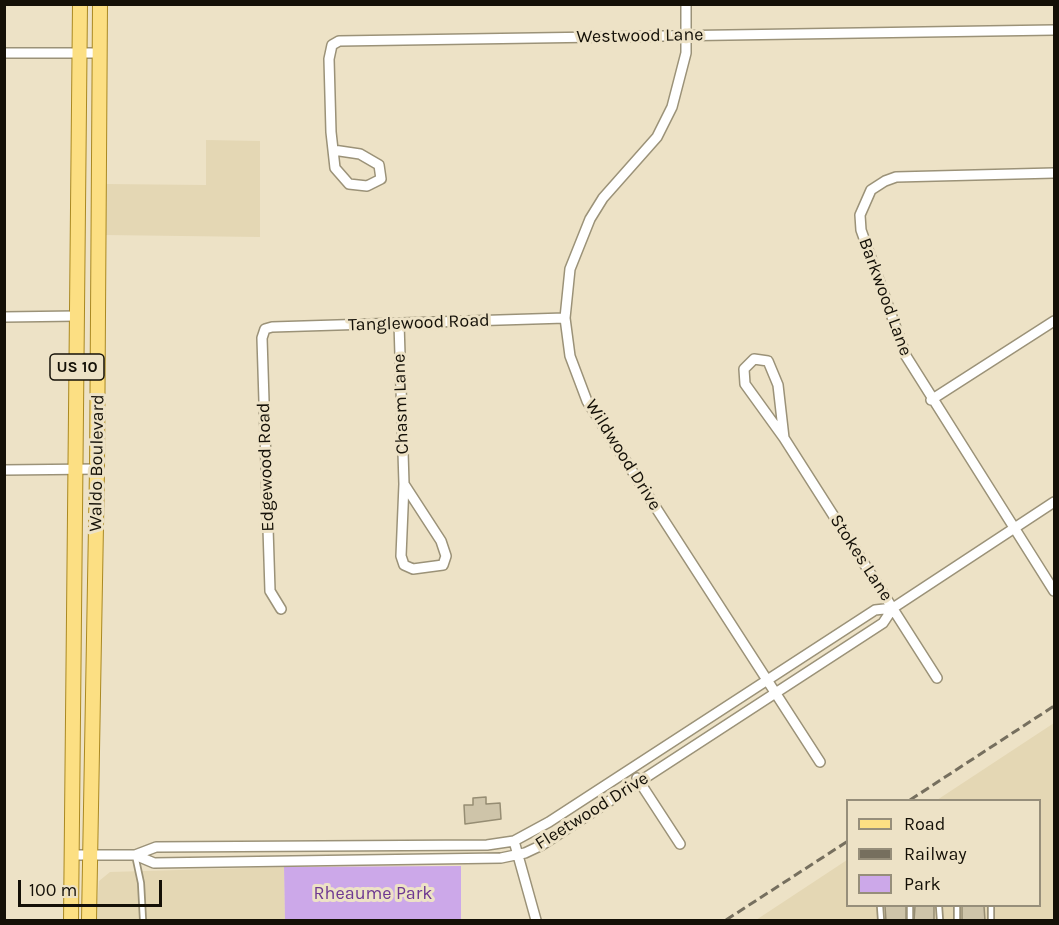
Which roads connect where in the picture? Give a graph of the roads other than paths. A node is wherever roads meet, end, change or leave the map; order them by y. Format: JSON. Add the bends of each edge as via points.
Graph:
{"nodes":[{"id":1,"x":80,"y":4,"type":"edge"},
{"id":2,"x":100,"y":4,"type":"edge"},
{"id":3,"x":686,"y":4,"type":"edge"},
{"id":4,"x":1054,"y":30,"type":"edge"},
{"id":5,"x":687,"y":36,"type":"junction"},
{"id":6,"x":100,"y":53,"type":"junction"},
{"id":7,"x":4,"y":54,"type":"edge"},
{"id":8,"x":79,"y":54,"type":"junction"},
{"id":9,"x":333,"y":150,"type":"junction"},
{"id":10,"x":1054,"y":173,"type":"edge"},
{"id":11,"x":78,"y":236,"type":"junction"},
{"id":12,"x":98,"y":236,"type":"junction"},
{"id":13,"x":77,"y":316,"type":"junction"},
{"id":14,"x":4,"y":317,"type":"edge"},
{"id":15,"x":565,"y":318,"type":"junction"},
{"id":16,"x":1054,"y":321,"type":"edge"},
{"id":17,"x":399,"y":323,"type":"junction"},
{"id":18,"x":272,"y":327,"type":"joint"},
{"id":19,"x":932,"y":400,"type":"junction"},
{"id":20,"x":784,"y":438,"type":"junction"},
{"id":21,"x":76,"y":469,"type":"junction"},
{"id":22,"x":97,"y":469,"type":"junction"},
{"id":23,"x":4,"y":470,"type":"edge"},
{"id":24,"x":404,"y":484,"type":"junction"},
{"id":25,"x":1054,"y":502,"type":"edge"},
{"id":26,"x":1015,"y":528,"type":"junction"},
{"id":27,"x":1054,"y":591,"type":"edge"},
{"id":28,"x":893,"y":608,"type":"junction"},
{"id":29,"x":281,"y":609,"type":"dead end"},
{"id":30,"x":937,"y":678,"type":"dead end"},
{"id":31,"x":767,"y":680,"type":"junction"},
{"id":32,"x":775,"y":693,"type":"junction"},
{"id":33,"x":820,"y":762,"type":"dead end"},
{"id":34,"x":631,"y":769,"type":"junction"},
{"id":35,"x":639,"y":781,"type":"junction"},
{"id":36,"x":514,"y":841,"type":"junction"},
{"id":37,"x":680,"y":844,"type":"dead end"},
{"id":38,"x":70,"y":855,"type":"junction"},
{"id":39,"x":91,"y":855,"type":"junction"},
{"id":40,"x":135,"y":855,"type":"junction"},
{"id":41,"x":518,"y":855,"type":"junction"},
{"id":42,"x":70,"y":921,"type":"edge"},
{"id":43,"x":89,"y":921,"type":"edge"},
{"id":44,"x":143,"y":921,"type":"edge"},
{"id":45,"x":537,"y":921,"type":"edge"}],
"edges":[{"from":1,"to":8,"type":"main road","name":"Waldo Boulevard","number":"US 10"},
{"from":2,"to":6,"type":"main road","name":"Waldo Boulevard","number":"US 10"},
{"from":3,"to":5,"type":"street","name":"Wildwood Drive"},
{"from":4,"to":5,"type":"street","name":"Westwood Lane"},
{"from":5,"to":9,"type":"street","name":"Westwood Lane","via":[[339,41],[332,45],[329,59]]},
{"from":5,"to":15,"type":"street","name":"Wildwood Drive","via":[[684,67],[665,123],[646,151],[603,198],[581,236],[570,269]]},
{"from":6,"to":8,"type":"street"},
{"from":6,"to":12,"type":"main road","name":"Waldo Boulevard","number":"US 10"},
{"from":7,"to":8,"type":"street"},
{"from":8,"to":11,"type":"main road","name":"Waldo Boulevard","number":"US 10"},
{"from":9,"to":9,"type":"street","name":"Westwood Lane","via":[[335,168],[349,184],[367,186],[381,179],[379,165],[360,154]]},
{"from":10,"to":19,"type":"street","name":"Barkwood Lane","via":[[896,177],[876,185],[864,200],[861,230],[906,356]]},
{"from":11,"to":12,"type":"lane"},
{"from":11,"to":13,"type":"main road","name":"Waldo Boulevard","number":"US 10"},
{"from":12,"to":22,"type":"main road","name":"Waldo Boulevard","number":"US 10"},
{"from":13,"to":14,"type":"street"},
{"from":13,"to":21,"type":"main road","name":"Waldo Boulevard","number":"US 10"},
{"from":15,"to":17,"type":"street","name":"Tanglewood Road"},
{"from":15,"to":31,"type":"street","name":"Wildwood Drive","via":[[570,356],[587,401]]},
{"from":16,"to":19,"type":"street"},
{"from":17,"to":18,"type":"street","name":"Tanglewood Road"},
{"from":17,"to":24,"type":"street","name":"Chasm Lane"},
{"from":18,"to":29,"type":"street","name":"Edgewood Road","via":[[264,329],[262,338],[269,568],[270,591]]},
{"from":19,"to":26,"type":"street","name":"Barkwood Lane"},
{"from":20,"to":20,"type":"street","name":"Stokes Lane","via":[[778,385],[768,360],[754,359],[744,369],[745,384]]},
{"from":20,"to":28,"type":"street","name":"Stokes Lane"},
{"from":21,"to":22,"type":"street"},
{"from":21,"to":23,"type":"street"},
{"from":21,"to":38,"type":"main road","name":"Waldo Boulevard","number":"US 10"},
{"from":22,"to":39,"type":"main road","name":"Waldo Boulevard","number":"US 10"},
{"from":24,"to":24,"type":"street","name":"Chasm Lane","via":[[401,556],[405,565],[413,569],[443,565],[446,556],[441,542]]},
{"from":25,"to":26,"type":"street","name":"Fleetwood Drive"},
{"from":26,"to":27,"type":"street","name":"Barkwood Lane"},
{"from":26,"to":28,"type":"street","name":"Fleetwood Drive"},
{"from":28,"to":30,"type":"street","name":"Stokes Lane"},
{"from":28,"to":31,"type":"street","name":"Fleetwood Drive","via":[[875,610]]},
{"from":28,"to":32,"type":"street","name":"Fleetwood Drive","via":[[883,622]]},
{"from":31,"to":32,"type":"street","name":"Wildwood Drive"},
{"from":31,"to":34,"type":"street","name":"Fleetwood Drive"},
{"from":32,"to":33,"type":"street","name":"Wildwood Drive"},
{"from":32,"to":35,"type":"street","name":"Fleetwood Drive"},
{"from":34,"to":35,"type":"street"},
{"from":34,"to":36,"type":"street","name":"Fleetwood Drive"},
{"from":35,"to":37,"type":"street"},
{"from":35,"to":41,"type":"street","name":"Fleetwood Drive","via":[[542,845]]},
{"from":36,"to":40,"type":"street","name":"Fleetwood Drive","via":[[487,845],[156,847]]},
{"from":36,"to":41,"type":"street"},
{"from":38,"to":39,"type":"street","name":"Fleetwood Drive"},
{"from":38,"to":42,"type":"main road","name":"Waldo Boulevard","number":"US 10"},
{"from":39,"to":40,"type":"street","name":"Fleetwood Drive"},
{"from":39,"to":43,"type":"main road","name":"Waldo Boulevard","number":"US 10"},
{"from":40,"to":41,"type":"street","name":"Fleetwood Drive","via":[[154,863],[466,860]]},
{"from":40,"to":44,"type":"lane"},
{"from":41,"to":45,"type":"street"}]}
